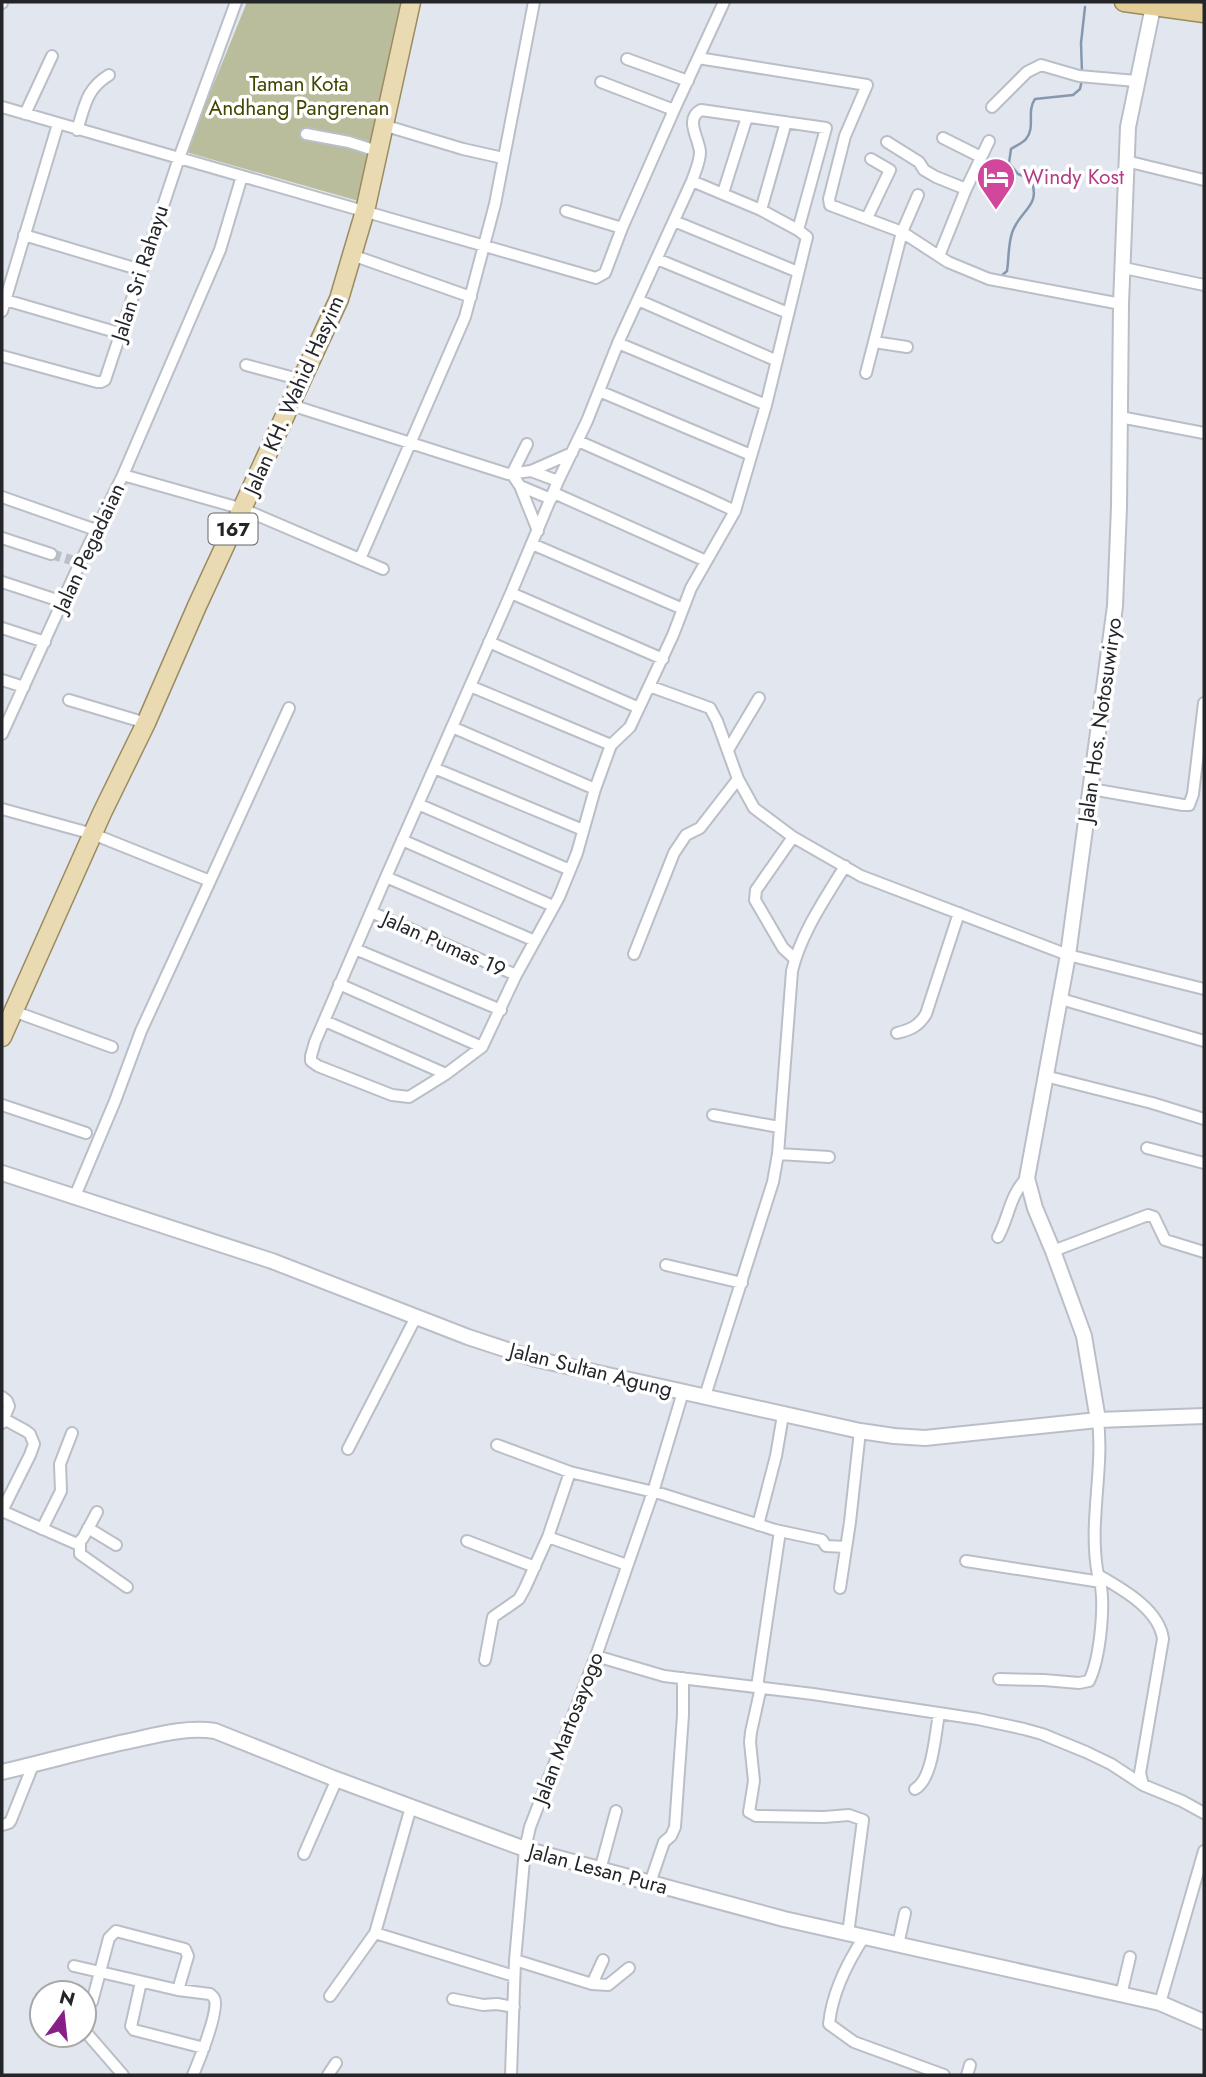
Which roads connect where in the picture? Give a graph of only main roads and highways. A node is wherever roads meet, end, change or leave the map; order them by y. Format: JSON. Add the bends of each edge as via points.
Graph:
{"nodes":[{"id":1,"x":411,"y":2,"type":"edge"},
{"id":2,"x":1124,"y":2,"type":"edge"},
{"id":3,"x":1153,"y":4,"type":"edge"},
{"id":4,"x":1204,"y":13,"type":"edge"},
{"id":5,"x":2,"y":1037,"type":"edge"}],
"edges":[{"from":1,"to":5,"type":"main road","name":"Jalan KH. Wahid Hasyim","number":"167","via":[[365,211],[339,299]]},
{"from":2,"to":3,"type":"highway"},
{"from":3,"to":4,"type":"highway"}]}
